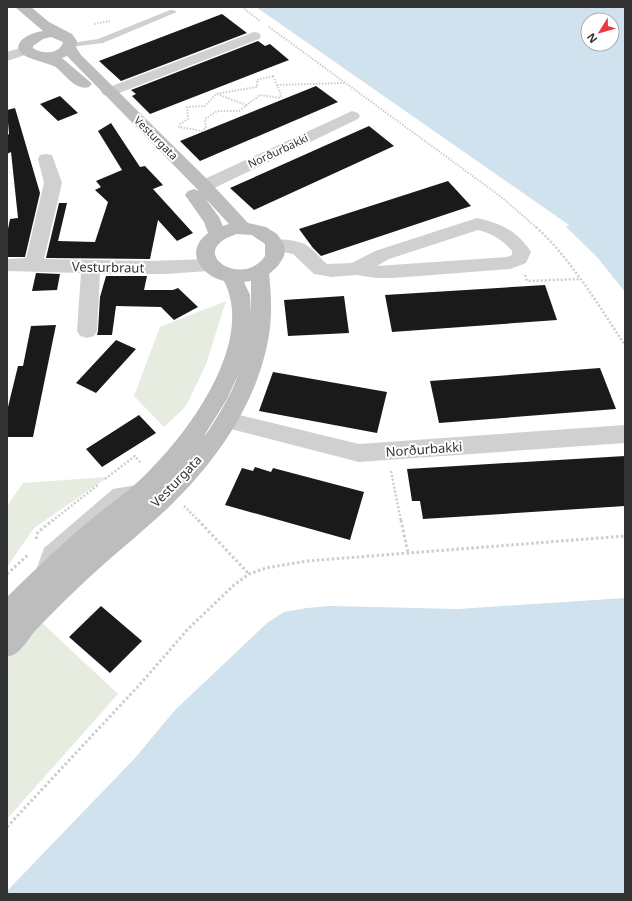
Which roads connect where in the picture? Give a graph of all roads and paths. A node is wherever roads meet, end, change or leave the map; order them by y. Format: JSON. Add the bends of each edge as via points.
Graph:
{"nodes":[{"id":1,"x":22,"y":7,"type":"edge"},
{"id":2,"x":242,"y":7,"type":"edge"},
{"id":3,"x":8,"y":9,"type":"edge"},
{"id":4,"x":173,"y":12,"type":"dead end"},
{"id":5,"x":58,"y":34,"type":"junction"},
{"id":6,"x":254,"y":36,"type":"dead end"},
{"id":7,"x":26,"y":37,"type":"junction"},
{"id":8,"x":70,"y":47,"type":"junction"},
{"id":9,"x":7,"y":57,"type":"edge"},
{"id":10,"x":46,"y":57,"type":"junction"},
{"id":11,"x":344,"y":83,"type":"junction"},
{"id":12,"x":277,"y":85,"type":"junction"},
{"id":13,"x":109,"y":92,"type":"junction"},
{"id":14,"x":216,"y":94,"type":"junction"},
{"id":15,"x":247,"y":105,"type":"junction"},
{"id":16,"x":352,"y":116,"type":"dead end"},
{"id":17,"x":46,"y":159,"type":"dead end"},
{"id":18,"x":204,"y":186,"type":"junction"},
{"id":19,"x":243,"y":228,"type":"junction"},
{"id":20,"x":217,"y":234,"type":"junction"},
{"id":21,"x":275,"y":245,"type":"junction"},
{"id":22,"x":519,"y":259,"type":"junction"},
{"id":23,"x":34,"y":264,"type":"junction"},
{"id":24,"x":7,"y":265,"type":"edge"},
{"id":25,"x":208,"y":265,"type":"junction"},
{"id":26,"x":91,"y":268,"type":"junction"},
{"id":27,"x":356,"y":269,"type":"junction"},
{"id":28,"x":260,"y":272,"type":"junction"},
{"id":29,"x":231,"y":276,"type":"junction"},
{"id":30,"x":580,"y":279,"type":"junction"},
{"id":31,"x":87,"y":332,"type":"dead end"},
{"id":32,"x":625,"y":345,"type":"edge"},
{"id":33,"x":227,"y":420,"type":"junction"},
{"id":34,"x":625,"y":434,"type":"edge"},
{"id":35,"x":387,"y":452,"type":"junction"},
{"id":36,"x":625,"y":536,"type":"edge"},
{"id":37,"x":408,"y":553,"type":"junction"},
{"id":38,"x":7,"y":614,"type":"edge"},
{"id":39,"x":7,"y":645,"type":"edge"},
{"id":40,"x":7,"y":827,"type":"edge"}],
"edges":[{"from":1,"to":5,"type":"main road"},
{"from":2,"to":11,"type":"path"},
{"from":3,"to":7,"type":"main road"},
{"from":4,"to":8,"type":"lane","via":[[100,41]]},
{"from":5,"to":7,"type":"main road"},
{"from":5,"to":8,"type":"main road","name":"Vesturgata","via":[[68,38]]},
{"from":6,"to":13,"type":"street"},
{"from":7,"to":9,"type":"street"},
{"from":7,"to":10,"type":"main road","name":"Vesturgata","via":[[33,56]]},
{"from":8,"to":10,"type":"main road","via":[[62,54]]},
{"from":8,"to":13,"type":"main road","name":"Vesturgata","via":[[76,58]]},
{"from":10,"to":20,"type":"main road","name":"Vesturgata","via":[[60,63],[83,83],[184,184],[200,201],[213,221]]},
{"from":11,"to":12,"type":"path"},
{"from":11,"to":30,"type":"path","via":[[521,212],[545,236]]},
{"from":12,"to":14,"type":"path","via":[[273,76],[257,80],[257,87]]},
{"from":12,"to":15,"type":"path","via":[[281,97],[275,99],[260,96]]},
{"from":13,"to":18,"type":"main road","name":"Vesturgata"},
{"from":14,"to":15,"type":"path"},
{"from":14,"to":15,"type":"path","via":[[205,106],[187,106],[188,119],[179,127],[202,131],[206,128],[205,119],[217,111],[239,111]]},
{"from":16,"to":18,"type":"street","name":"Norðurbakki"},
{"from":17,"to":23,"type":"street","via":[[53,183]]},
{"from":18,"to":19,"type":"main road","name":"Vesturgata"},
{"from":19,"to":20,"type":"main road","via":[[229,229]]},
{"from":19,"to":21,"type":"main road","via":[[263,233]]},
{"from":20,"to":25,"type":"main road","via":[[204,249]]},
{"from":21,"to":27,"type":"street","via":[[299,249],[321,269]]},
{"from":21,"to":28,"type":"main road","via":[[274,260]]},
{"from":22,"to":27,"type":"street","via":[[510,263],[393,272]]},
{"from":22,"to":27,"type":"street","via":[[522,252],[504,233],[477,224],[382,255]]},
{"from":22,"to":30,"type":"path","via":[[527,281]]},
{"from":23,"to":24,"type":"street","name":"Vesturbraut"},
{"from":23,"to":26,"type":"street","name":"Vesturbraut"},
{"from":25,"to":26,"type":"street","name":"Vesturbraut","via":[[179,268]]},
{"from":25,"to":29,"type":"main road","via":[[222,274]]},
{"from":26,"to":31,"type":"street"},
{"from":28,"to":29,"type":"main road","via":[[246,276]]},
{"from":28,"to":33,"type":"main road","name":"Vesturgata","via":[[259,335],[248,376]]},
{"from":29,"to":38,"type":"main road","name":"Vesturgata","via":[[240,294],[242,317],[238,341],[229,372],[207,415],[157,478],[73,550]]},
{"from":30,"to":32,"type":"path"},
{"from":33,"to":35,"type":"street","name":"Norðurbakki","via":[[359,453]]},
{"from":33,"to":39,"type":"main road","name":"Vesturgata","via":[[200,458],[170,491],[90,561]]},
{"from":34,"to":35,"type":"street","name":"Norðurbakki"},
{"from":35,"to":37,"type":"path"},
{"from":36,"to":37,"type":"path"},
{"from":37,"to":40,"type":"path","via":[[308,561],[266,568],[249,574],[188,629]]}]}
